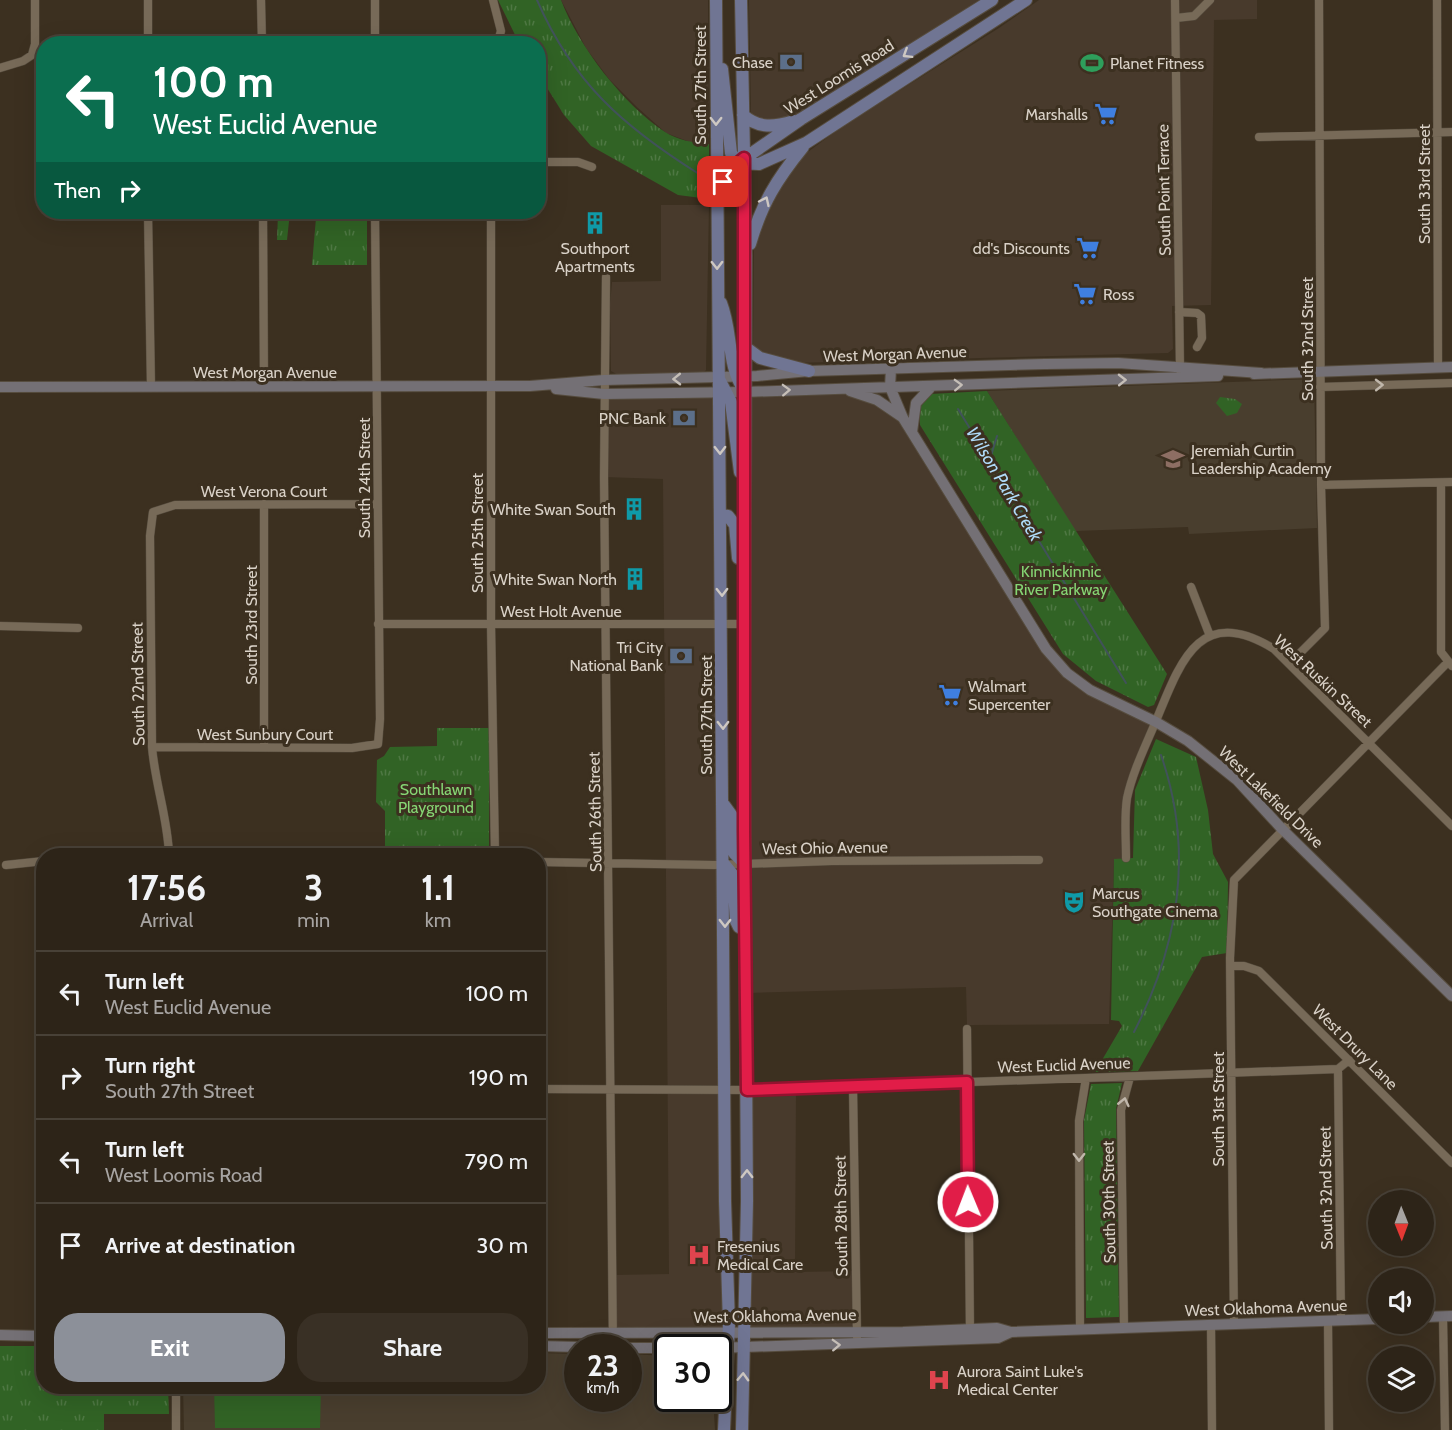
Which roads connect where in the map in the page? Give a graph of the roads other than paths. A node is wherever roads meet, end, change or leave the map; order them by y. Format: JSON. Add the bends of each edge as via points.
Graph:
{"nodes":[{"id":1,"x":34,"y":0,"type":"edge"},
{"id":2,"x":148,"y":0,"type":"edge"},
{"id":3,"x":261,"y":0,"type":"edge"},
{"id":4,"x":375,"y":0,"type":"edge"},
{"id":5,"x":493,"y":0,"type":"edge"},
{"id":6,"x":716,"y":0,"type":"edge"},
{"id":7,"x":741,"y":0,"type":"edge"},
{"id":8,"x":992,"y":0,"type":"edge"},
{"id":9,"x":1026,"y":0,"type":"edge"},
{"id":10,"x":1175,"y":0,"type":"edge"},
{"id":11,"x":1210,"y":0,"type":"edge"},
{"id":12,"x":1319,"y":0,"type":"edge"},
{"id":13,"x":1437,"y":0,"type":"edge"},
{"id":14,"x":1176,"y":18,"type":"junction"},
{"id":15,"x":716,"y":29,"type":"junction"},
{"id":16,"x":940,"y":34,"type":"junction"},
{"id":17,"x":148,"y":36,"type":"edge"},
{"id":18,"x":262,"y":36,"type":"edge"},
{"id":19,"x":375,"y":36,"type":"edge"},
{"id":20,"x":499,"y":36,"type":"edge"},
{"id":21,"x":963,"y":42,"type":"junction"},
{"id":22,"x":0,"y":68,"type":"edge"},
{"id":23,"x":874,"y":75,"type":"junction"},
{"id":24,"x":852,"y":111,"type":"junction"},
{"id":25,"x":743,"y":115,"type":"junction"},
{"id":26,"x":801,"y":119,"type":"junction"},
{"id":27,"x":1437,"y":132,"type":"junction"},
{"id":28,"x":1452,"y":132,"type":"edge"},
{"id":29,"x":1318,"y":135,"type":"junction"},
{"id":30,"x":1259,"y":137,"type":"dead end"},
{"id":31,"x":806,"y":143,"type":"junction"},
{"id":32,"x":546,"y":162,"type":"edge"},
{"id":33,"x":742,"y":162,"type":"junction"},
{"id":34,"x":592,"y":167,"type":"dead end"},
{"id":35,"x":716,"y":194,"type":"junction"},
{"id":36,"x":148,"y":219,"type":"edge"},
{"id":37,"x":263,"y":219,"type":"edge"},
{"id":38,"x":375,"y":219,"type":"edge"},
{"id":39,"x":491,"y":219,"type":"edge"},
{"id":40,"x":746,"y":256,"type":"junction"},
{"id":41,"x":606,"y":277,"type":"dead end"},
{"id":42,"x":717,"y":294,"type":"junction"},
{"id":43,"x":1179,"y":312,"type":"junction"},
{"id":44,"x":745,"y":347,"type":"junction"},
{"id":45,"x":1197,"y":347,"type":"dead end"},
{"id":46,"x":1452,"y":367,"type":"edge"},
{"id":47,"x":1438,"y":368,"type":"junction"},
{"id":48,"x":891,"y":369,"type":"junction"},
{"id":49,"x":809,"y":371,"type":"junction"},
{"id":50,"x":1320,"y":371,"type":"junction"},
{"id":51,"x":1180,"y":374,"type":"junction"},
{"id":52,"x":740,"y":377,"type":"junction"},
{"id":53,"x":718,"y":378,"type":"junction"},
{"id":54,"x":604,"y":380,"type":"junction"},
{"id":55,"x":1452,"y":383,"type":"edge"},
{"id":56,"x":492,"y":386,"type":"junction"},
{"id":57,"x":530,"y":386,"type":"junction"},
{"id":58,"x":932,"y":386,"type":"junction"},
{"id":59,"x":0,"y":387,"type":"edge"},
{"id":60,"x":151,"y":387,"type":"junction"},
{"id":61,"x":264,"y":387,"type":"junction"},
{"id":62,"x":377,"y":387,"type":"junction"},
{"id":63,"x":890,"y":387,"type":"junction"},
{"id":64,"x":1320,"y":387,"type":"junction"},
{"id":65,"x":840,"y":388,"type":"junction"},
{"id":66,"x":724,"y":392,"type":"junction"},
{"id":67,"x":745,"y":392,"type":"junction"},
{"id":68,"x":604,"y":394,"type":"junction"},
{"id":69,"x":903,"y":418,"type":"junction"},
{"id":70,"x":912,"y":432,"type":"junction"},
{"id":71,"x":1452,"y":482,"type":"edge"},
{"id":72,"x":1441,"y":483,"type":"junction"},
{"id":73,"x":1321,"y":485,"type":"junction"},
{"id":74,"x":745,"y":499,"type":"junction"},
{"id":75,"x":264,"y":504,"type":"junction"},
{"id":76,"x":377,"y":504,"type":"junction"},
{"id":77,"x":153,"y":512,"type":"joint"},
{"id":78,"x":721,"y":515,"type":"junction"},
{"id":79,"x":744,"y":586,"type":"junction"},
{"id":80,"x":1191,"y":587,"type":"dead end"},
{"id":81,"x":378,"y":624,"type":"junction"},
{"id":82,"x":491,"y":624,"type":"junction"},
{"id":83,"x":607,"y":624,"type":"junction"},
{"id":84,"x":744,"y":624,"type":"junction"},
{"id":85,"x":723,"y":625,"type":"junction"},
{"id":86,"x":0,"y":626,"type":"edge"},
{"id":87,"x":78,"y":628,"type":"dead end"},
{"id":88,"x":1209,"y":636,"type":"junction"},
{"id":89,"x":1289,"y":664,"type":"junction"},
{"id":90,"x":1450,"y":664,"type":"edge"},
{"id":91,"x":722,"y":699,"type":"junction"},
{"id":92,"x":744,"y":711,"type":"junction"},
{"id":93,"x":1156,"y":722,"type":"junction"},
{"id":94,"x":1368,"y":742,"type":"junction"},
{"id":95,"x":378,"y":744,"type":"joint"},
{"id":96,"x":152,"y":747,"type":"junction"},
{"id":97,"x":264,"y":747,"type":"junction"},
{"id":98,"x":724,"y":804,"type":"junction"},
{"id":99,"x":1452,"y":826,"type":"edge"},
{"id":100,"x":1282,"y":829,"type":"junction"},
{"id":101,"x":168,"y":848,"type":"edge"},
{"id":102,"x":495,"y":848,"type":"edge"},
{"id":103,"x":1126,"y":858,"type":"dead end"},
{"id":104,"x":1039,"y":860,"type":"dead end"},
{"id":105,"x":36,"y":862,"type":"edge"},
{"id":106,"x":546,"y":862,"type":"edge"},
{"id":107,"x":609,"y":863,"type":"junction"},
{"id":108,"x":744,"y":863,"type":"junction"},
{"id":109,"x":724,"y":864,"type":"junction"},
{"id":110,"x":6,"y":866,"type":"dead end"},
{"id":111,"x":744,"y":939,"type":"junction"},
{"id":112,"x":1230,"y":966,"type":"junction"},
{"id":113,"x":1452,"y":996,"type":"edge"},
{"id":114,"x":967,"y":1029,"type":"dead end"},
{"id":115,"x":1349,"y":1060,"type":"junction"},
{"id":116,"x":1338,"y":1069,"type":"junction"},
{"id":117,"x":1232,"y":1073,"type":"junction"},
{"id":118,"x":1130,"y":1077,"type":"junction"},
{"id":119,"x":1086,"y":1078,"type":"junction"},
{"id":120,"x":967,"y":1082,"type":"junction"},
{"id":121,"x":853,"y":1087,"type":"junction"},
{"id":122,"x":546,"y":1089,"type":"edge"},
{"id":123,"x":611,"y":1090,"type":"junction"},
{"id":124,"x":726,"y":1090,"type":"junction"},
{"id":125,"x":747,"y":1090,"type":"junction"},
{"id":126,"x":1452,"y":1163,"type":"edge"},
{"id":127,"x":725,"y":1201,"type":"junction"},
{"id":128,"x":747,"y":1201,"type":"junction"},
{"id":129,"x":1448,"y":1317,"type":"edge"},
{"id":130,"x":1368,"y":1320,"type":"edge"},
{"id":131,"x":1341,"y":1321,"type":"junction"},
{"id":132,"x":1328,"y":1322,"type":"junction"},
{"id":133,"x":1211,"y":1324,"type":"junction"},
{"id":134,"x":1234,"y":1324,"type":"junction"},
{"id":135,"x":1124,"y":1328,"type":"junction"},
{"id":136,"x":857,"y":1330,"type":"junction"},
{"id":137,"x":1080,"y":1330,"type":"junction"},
{"id":138,"x":613,"y":1332,"type":"junction"},
{"id":139,"x":814,"y":1332,"type":"junction"},
{"id":140,"x":546,"y":1333,"type":"edge"},
{"id":141,"x":728,"y":1333,"type":"junction"},
{"id":142,"x":745,"y":1333,"type":"junction"},
{"id":143,"x":970,"y":1334,"type":"junction"},
{"id":144,"x":0,"y":1335,"type":"edge"},
{"id":145,"x":36,"y":1336,"type":"edge"},
{"id":146,"x":857,"y":1344,"type":"junction"},
{"id":147,"x":546,"y":1346,"type":"edge"},
{"id":148,"x":815,"y":1346,"type":"junction"},
{"id":149,"x":564,"y":1347,"type":"edge"},
{"id":150,"x":732,"y":1348,"type":"edge"},
{"id":151,"x":744,"y":1348,"type":"junction"},
{"id":152,"x":176,"y":1394,"type":"edge"},
{"id":153,"x":724,"y":1413,"type":"edge"},
{"id":154,"x":176,"y":1430,"type":"edge"},
{"id":155,"x":724,"y":1430,"type":"edge"},
{"id":156,"x":742,"y":1430,"type":"edge"},
{"id":157,"x":1212,"y":1430,"type":"edge"},
{"id":158,"x":1329,"y":1430,"type":"edge"},
{"id":159,"x":1445,"y":1430,"type":"edge"}],
"edges":[{"from":1,"to":22,"type":"street","via":[[32,55]]},
{"from":2,"to":17,"type":"street"},
{"from":3,"to":18,"type":"street"},
{"from":4,"to":19,"type":"street"},
{"from":5,"to":20,"type":"street"},
{"from":6,"to":15,"type":"main road","name":"South 27th Street"},
{"from":7,"to":25,"type":"main road"},
{"from":8,"to":16,"type":"main road","name":"West Loomis Road"},
{"from":9,"to":21,"type":"main road"},
{"from":10,"to":14,"type":"street","name":"South Point Terrace"},
{"from":11,"to":14,"type":"street","via":[[1194,16]]},
{"from":12,"to":29,"type":"street","name":"South 32nd Street"},
{"from":13,"to":27,"type":"street","name":"South 33rd Street"},
{"from":14,"to":43,"type":"street","name":"South Point Terrace"},
{"from":15,"to":33,"type":"main road","via":[[729,112],[729,145]]},
{"from":15,"to":35,"type":"main road","name":"South 27th Street","one_way":true},
{"from":16,"to":21,"type":"main road"},
{"from":16,"to":23,"type":"main road","name":"West Loomis Road","one_way":true},
{"from":21,"to":24,"type":"main road"},
{"from":23,"to":24,"type":"main road","via":[[872,91]]},
{"from":23,"to":26,"type":"main road","name":"West Loomis Road"},
{"from":24,"to":31,"type":"main road"},
{"from":25,"to":26,"type":"main road","via":[[765,126]]},
{"from":25,"to":33,"type":"main road"},
{"from":26,"to":33,"type":"main road","name":"West Loomis Road"},
{"from":27,"to":28,"type":"street"},
{"from":27,"to":29,"type":"street"},
{"from":27,"to":47,"type":"street","name":"South 33rd Street"},
{"from":29,"to":30,"type":"street"},
{"from":29,"to":50,"type":"street","name":"South 32nd Street"},
{"from":31,"to":33,"type":"main road","via":[[759,164]]},
{"from":40,"to":31,"type":"main road","one_way":true,"via":[[771,189]]},
{"from":32,"to":34,"type":"street","via":[[581,162]]},
{"from":33,"to":35,"type":"main road","name":"West Loomis Road","via":[[729,171]]},
{"from":33,"to":40,"type":"main road"},
{"from":35,"to":42,"type":"main road","name":"South 27th Street","one_way":true},
{"from":36,"to":60,"type":"street"},
{"from":37,"to":61,"type":"street"},
{"from":38,"to":62,"type":"street","name":"South 24th Street"},
{"from":39,"to":56,"type":"street","name":"South 25th Street"},
{"from":40,"to":44,"type":"main road"},
{"from":41,"to":54,"type":"street","name":"South 26th Street"},
{"from":42,"to":52,"type":"main road"},
{"from":42,"to":53,"type":"main road","name":"South 27th Street"},
{"from":43,"to":45,"type":"street","via":[[1197,312],[1201,316],[1202,338]]},
{"from":43,"to":51,"type":"street","name":"South Point Terrace"},
{"from":44,"to":49,"type":"main road","via":[[760,358]]},
{"from":44,"to":52,"type":"main road"},
{"from":46,"to":47,"type":"street","name":"West Morgan Avenue"},
{"from":47,"to":50,"type":"street","name":"West Morgan Avenue"},
{"from":48,"to":49,"type":"street","name":"West Morgan Avenue"},
{"from":48,"to":51,"type":"street","name":"West Morgan Avenue","via":[[1118,363]]},
{"from":48,"to":63,"type":"street","name":"West Lakefield Drive"},
{"from":49,"to":52,"type":"street","name":"West Morgan Avenue"},
{"from":50,"to":51,"type":"street","name":"West Morgan Avenue"},
{"from":50,"to":64,"type":"street","name":"South 32nd Street"},
{"from":58,"to":51,"type":"street","name":"West Morgan Avenue","one_way":true},
{"from":52,"to":53,"type":"street","name":"West Morgan Avenue"},
{"from":52,"to":67,"type":"main road"},
{"from":53,"to":54,"type":"street","name":"West Morgan Avenue","one_way":true},
{"from":53,"to":66,"type":"main road"},
{"from":54,"to":57,"type":"street","name":"West Morgan Avenue"},
{"from":54,"to":68,"type":"street","name":"South 26th Street"},
{"from":64,"to":55,"type":"street","one_way":true},
{"from":56,"to":57,"type":"street","name":"West Morgan Avenue"},
{"from":56,"to":62,"type":"street","name":"West Morgan Avenue"},
{"from":56,"to":82,"type":"street","name":"South 25th Street"},
{"from":57,"to":68,"type":"street","name":"West Morgan Avenue"},
{"from":58,"to":63,"type":"street","name":"West Morgan Avenue"},
{"from":58,"to":70,"type":"street","via":[[916,403]]},
{"from":59,"to":60,"type":"street","name":"West Morgan Avenue"},
{"from":60,"to":61,"type":"street","name":"West Morgan Avenue"},
{"from":61,"to":62,"type":"street","name":"West Morgan Avenue"},
{"from":62,"to":76,"type":"street","name":"South 24th Street"},
{"from":63,"to":65,"type":"street","name":"West Morgan Avenue"},
{"from":63,"to":69,"type":"street","name":"West Lakefield Drive"},
{"from":64,"to":73,"type":"street","name":"South 32nd Street"},
{"from":67,"to":65,"type":"street","name":"West Morgan Avenue","one_way":true},
{"from":65,"to":69,"type":"street","via":[[877,400]]},
{"from":66,"to":67,"type":"street","name":"West Morgan Avenue"},
{"from":66,"to":68,"type":"street","name":"West Morgan Avenue"},
{"from":66,"to":74,"type":"main road"},
{"from":66,"to":78,"type":"main road","name":"South 27th Street","one_way":true},
{"from":67,"to":74,"type":"main road"},
{"from":68,"to":83,"type":"street","name":"South 26th Street"},
{"from":69,"to":70,"type":"street","name":"West Lakefield Drive"},
{"from":70,"to":93,"type":"street","name":"West Lakefield Drive","via":[[1046,649],[1067,673],[1090,690]]},
{"from":71,"to":72,"type":"street"},
{"from":72,"to":73,"type":"street"},
{"from":72,"to":90,"type":"street","via":[[1441,652]]},
{"from":73,"to":89,"type":"street","name":"South 32nd Street","via":[[1325,628]]},
{"from":74,"to":79,"type":"main road"},
{"from":75,"to":76,"type":"street","name":"West Verona Court"},
{"from":75,"to":77,"type":"street","name":"West Verona Court","via":[[176,505]]},
{"from":75,"to":97,"type":"street","name":"South 23rd Street"},
{"from":76,"to":81,"type":"street","name":"South 24th Street"},
{"from":77,"to":96,"type":"street","name":"South 22nd Street"},
{"from":78,"to":79,"type":"main road","via":[[728,516],[735,525],[736,554]]},
{"from":78,"to":85,"type":"main road","name":"South 27th Street","one_way":true},
{"from":79,"to":84,"type":"main road"},
{"from":80,"to":88,"type":"street"},
{"from":81,"to":82,"type":"street","name":"West Holt Avenue"},
{"from":81,"to":95,"type":"street","name":"South 24th Street"},
{"from":82,"to":83,"type":"street","name":"West Holt Avenue"},
{"from":82,"to":102,"type":"street","name":"South 25th Street"},
{"from":83,"to":85,"type":"street","name":"West Holt Avenue"},
{"from":83,"to":107,"type":"street","name":"South 26th Street"},
{"from":84,"to":85,"type":"street","name":"West Holt Avenue"},
{"from":84,"to":92,"type":"main road"},
{"from":85,"to":91,"type":"main road","name":"South 27th Street"},
{"from":86,"to":87,"type":"street"},
{"from":88,"to":89,"type":"street","name":"West Ruskin Street","via":[[1249,636]]},
{"from":88,"to":93,"type":"street","via":[[1188,651]]},
{"from":89,"to":94,"type":"street","name":"West Ruskin Street"},
{"from":90,"to":94,"type":"street"},
{"from":91,"to":92,"type":"main road"},
{"from":91,"to":98,"type":"main road","name":"South 27th Street","one_way":true},
{"from":92,"to":108,"type":"main road"},
{"from":93,"to":100,"type":"street","name":"West Lakefield Drive","via":[[1210,757]]},
{"from":93,"to":103,"type":"street","via":[[1127,800]]},
{"from":94,"to":99,"type":"street","name":"West Ruskin Street"},
{"from":94,"to":100,"type":"street"},
{"from":95,"to":97,"type":"street","name":"West Sunbury Court","via":[[352,748]]},
{"from":96,"to":97,"type":"street","name":"West Sunbury Court"},
{"from":96,"to":101,"type":"street","name":"South 22nd Street","via":[[154,780]]},
{"from":98,"to":108,"type":"main road","via":[[732,816],[734,853]]},
{"from":98,"to":109,"type":"main road","name":"South 27th Street"},
{"from":100,"to":112,"type":"street","name":"South 31st Street","via":[[1234,880]]},
{"from":100,"to":113,"type":"street","name":"West Lakefield Drive"},
{"from":104,"to":108,"type":"street","name":"West Ohio Avenue"},
{"from":105,"to":110,"type":"street"},
{"from":106,"to":107,"type":"street","name":"West Ohio Avenue"},
{"from":107,"to":109,"type":"street","name":"West Ohio Avenue"},
{"from":107,"to":123,"type":"street","name":"South 26th Street"},
{"from":108,"to":109,"type":"street","name":"West Ohio Avenue"},
{"from":108,"to":111,"type":"main road"},
{"from":109,"to":111,"type":"main road","via":[[734,875],[736,921]]},
{"from":109,"to":124,"type":"main road","name":"South 27th Street","one_way":true},
{"from":111,"to":125,"type":"main road"},
{"from":112,"to":115,"type":"street","name":"West Drury Lane","via":[[1259,971]]},
{"from":112,"to":117,"type":"street","name":"South 31st Street"},
{"from":114,"to":120,"type":"street"},
{"from":115,"to":116,"type":"street"},
{"from":115,"to":126,"type":"street","name":"West Drury Lane"},
{"from":116,"to":117,"type":"street","name":"West Euclid Avenue"},
{"from":116,"to":131,"type":"street","name":"South 32nd Street"},
{"from":117,"to":118,"type":"street","name":"West Euclid Avenue"},
{"from":117,"to":134,"type":"street","name":"South 31st Street"},
{"from":118,"to":119,"type":"street","name":"West Euclid Avenue"},
{"from":135,"to":118,"type":"street","name":"South 30th Street","one_way":true,"via":[[1121,1110]]},
{"from":119,"to":120,"type":"street","name":"West Euclid Avenue"},
{"from":119,"to":137,"type":"street","name":"South 30th Street","one_way":true,"via":[[1079,1121]]},
{"from":120,"to":121,"type":"street","name":"West Euclid Avenue"},
{"from":120,"to":143,"type":"street"},
{"from":121,"to":125,"type":"street","name":"West Euclid Avenue"},
{"from":121,"to":136,"type":"street","name":"South 28th Street"},
{"from":122,"to":123,"type":"street","name":"West Euclid Avenue"},
{"from":123,"to":124,"type":"street","name":"West Euclid Avenue"},
{"from":123,"to":138,"type":"street","name":"South 26th Street"},
{"from":124,"to":125,"type":"street","name":"West Euclid Avenue"},
{"from":124,"to":127,"type":"main road","name":"South 27th Street"},
{"from":128,"to":125,"type":"main road","one_way":true},
{"from":127,"to":128,"type":"main road"},
{"from":127,"to":141,"type":"main road","name":"South 27th Street"},
{"from":128,"to":142,"type":"main road"},
{"from":129,"to":159,"type":"street"},
{"from":130,"to":131,"type":"street","name":"West Oklahoma Avenue"},
{"from":131,"to":132,"type":"street","name":"West Oklahoma Avenue"},
{"from":132,"to":134,"type":"street","name":"West Oklahoma Avenue"},
{"from":132,"to":158,"type":"street"},
{"from":133,"to":134,"type":"street","name":"West Oklahoma Avenue"},
{"from":133,"to":135,"type":"street","name":"West Oklahoma Avenue"},
{"from":133,"to":157,"type":"street"},
{"from":135,"to":137,"type":"street","name":"West Oklahoma Avenue"},
{"from":136,"to":139,"type":"street","name":"West Oklahoma Avenue"},
{"from":136,"to":143,"type":"street","name":"West Oklahoma Avenue"},
{"from":136,"to":146,"type":"street","name":"South 28th Street"},
{"from":137,"to":143,"type":"street","name":"West Oklahoma Avenue","via":[[1011,1332],[997,1328]]},
{"from":138,"to":140,"type":"street","name":"West Oklahoma Avenue"},
{"from":138,"to":141,"type":"street","name":"West Oklahoma Avenue"},
{"from":139,"to":142,"type":"street","name":"West Oklahoma Avenue"},
{"from":139,"to":148,"type":"street"},
{"from":141,"to":142,"type":"street","name":"West Oklahoma Avenue"},
{"from":142,"to":151,"type":"main road"},
{"from":143,"to":146,"type":"street","name":"West Oklahoma Avenue"},
{"from":144,"to":145,"type":"street"},
{"from":148,"to":146,"type":"street","name":"West Oklahoma Avenue","one_way":true},
{"from":147,"to":149,"type":"street"},
{"from":148,"to":151,"type":"street","name":"West Oklahoma Avenue"},
{"from":150,"to":151,"type":"street","name":"West Oklahoma Avenue"},
{"from":156,"to":151,"type":"main road","one_way":true},
{"from":152,"to":154,"type":"street"},
{"from":153,"to":155,"type":"main road","name":"South 27th Street"}]}
